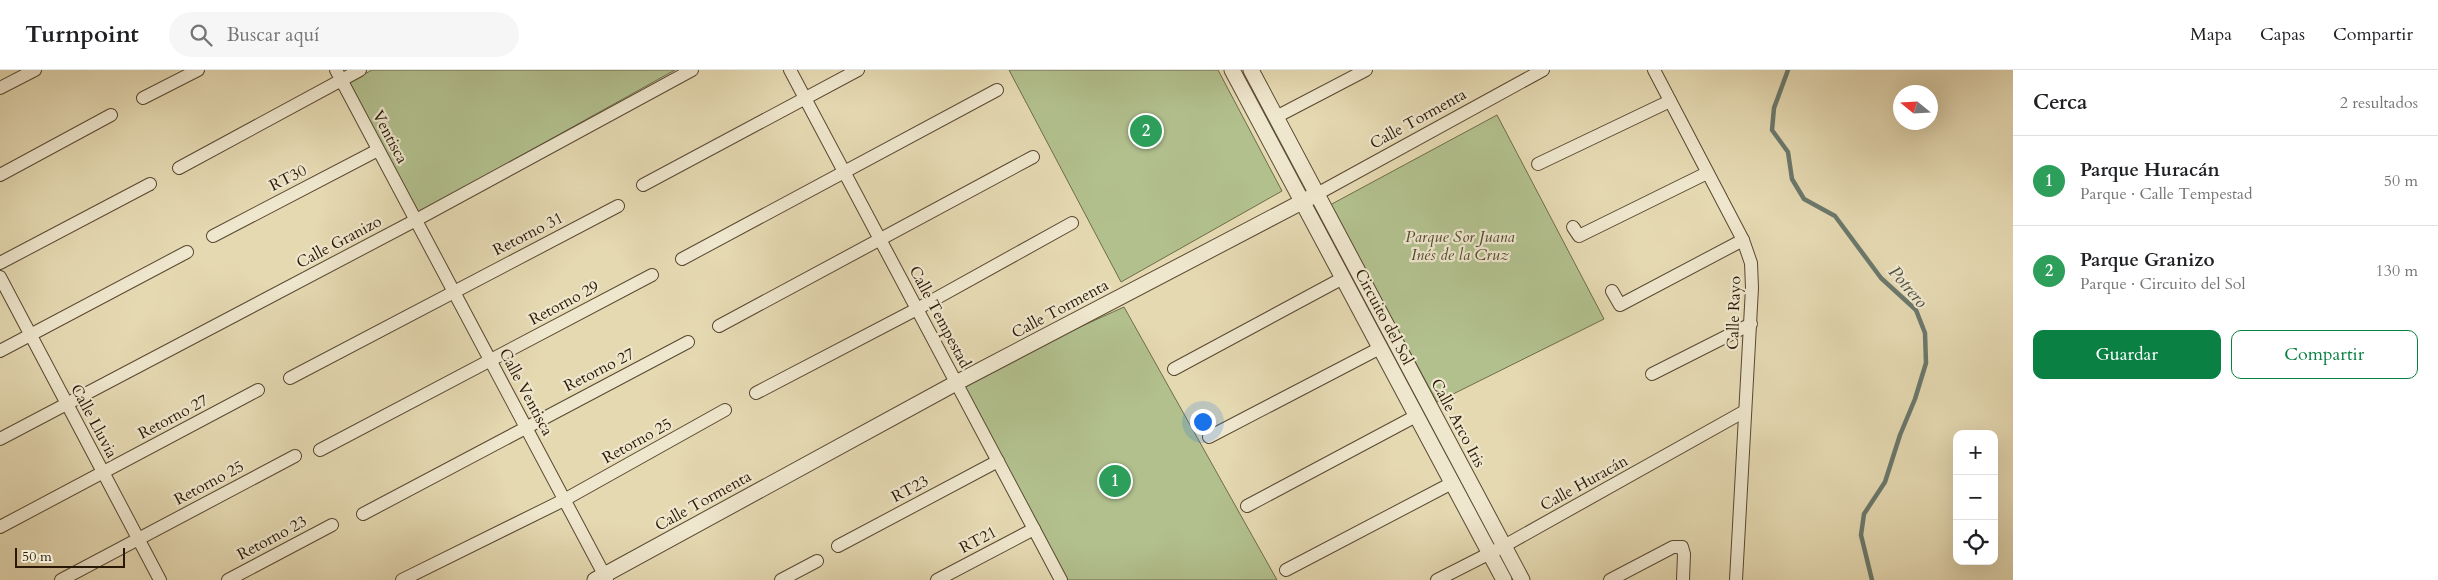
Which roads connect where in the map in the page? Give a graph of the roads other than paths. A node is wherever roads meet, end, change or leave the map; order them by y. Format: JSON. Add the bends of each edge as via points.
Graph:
{"nodes":[{"id":1,"x":35,"y":70,"type":"edge"},
{"id":2,"x":198,"y":70,"type":"edge"},
{"id":3,"x":360,"y":70,"type":"edge"},
{"id":4,"x":692,"y":70,"type":"edge"},
{"id":5,"x":790,"y":70,"type":"edge"},
{"id":6,"x":858,"y":70,"type":"edge"},
{"id":7,"x":1232,"y":70,"type":"edge"},
{"id":8,"x":1251,"y":70,"type":"edge"},
{"id":9,"x":1366,"y":70,"type":"edge"},
{"id":10,"x":1543,"y":70,"type":"edge"},
{"id":11,"x":1654,"y":70,"type":"edge"},
{"id":12,"x":339,"y":75,"type":"edge"},
{"id":13,"x":0,"y":88,"type":"edge"},
{"id":14,"x":997,"y":90,"type":"dead end"},
{"id":15,"x":143,"y":98,"type":"dead end"},
{"id":16,"x":804,"y":99,"type":"junction"},
{"id":17,"x":1670,"y":101,"type":"junction"},
{"id":18,"x":111,"y":115,"type":"dead end"},
{"id":19,"x":1276,"y":117,"type":"junction"},
{"id":20,"x":378,"y":150,"type":"junction"},
{"id":21,"x":1033,"y":157,"type":"dead end"},
{"id":22,"x":1538,"y":164,"type":"dead end"},
{"id":23,"x":179,"y":168,"type":"dead end"},
{"id":24,"x":845,"y":173,"type":"junction"},
{"id":25,"x":1707,"y":173,"type":"junction"},
{"id":26,"x":0,"y":175,"type":"edge"},
{"id":27,"x":150,"y":184,"type":"dead end"},
{"id":28,"x":642,"y":186,"type":"dead end"},
{"id":29,"x":1317,"y":194,"type":"junction"},
{"id":30,"x":1303,"y":202,"type":"junction"},
{"id":31,"x":618,"y":206,"type":"dead end"},
{"id":32,"x":416,"y":220,"type":"junction"},
{"id":33,"x":1072,"y":224,"type":"dead end"},
{"id":34,"x":1573,"y":227,"type":"dead end"},
{"id":35,"x":213,"y":236,"type":"dead end"},
{"id":36,"x":880,"y":240,"type":"junction"},
{"id":37,"x":1743,"y":240,"type":"junction"},
{"id":38,"x":187,"y":252,"type":"dead end"},
{"id":39,"x":682,"y":259,"type":"dead end"},
{"id":40,"x":0,"y":263,"type":"edge"},
{"id":41,"x":652,"y":275,"type":"dead end"},
{"id":42,"x":0,"y":277,"type":"edge"},
{"id":43,"x":1343,"y":278,"type":"junction"},
{"id":44,"x":453,"y":291,"type":"junction"},
{"id":45,"x":1612,"y":291,"type":"dead end"},
{"id":46,"x":917,"y":309,"type":"junction"},
{"id":47,"x":1750,"y":324,"type":"junction"},
{"id":48,"x":719,"y":326,"type":"dead end"},
{"id":49,"x":30,"y":335,"type":"junction"},
{"id":50,"x":688,"y":342,"type":"dead end"},
{"id":51,"x":1380,"y":348,"type":"junction"},
{"id":52,"x":0,"y":351,"type":"edge"},
{"id":53,"x":490,"y":360,"type":"junction"},
{"id":54,"x":1174,"y":369,"type":"dead end"},
{"id":55,"x":1652,"y":374,"type":"dead end"},
{"id":56,"x":290,"y":378,"type":"dead end"},
{"id":57,"x":956,"y":383,"type":"junction"},
{"id":58,"x":258,"y":390,"type":"dead end"},
{"id":59,"x":756,"y":393,"type":"dead end"},
{"id":60,"x":67,"y":405,"type":"junction"},
{"id":61,"x":725,"y":410,"type":"dead end"},
{"id":62,"x":1746,"y":411,"type":"junction"},
{"id":63,"x":1416,"y":416,"type":"junction"},
{"id":64,"x":525,"y":426,"type":"junction"},
{"id":65,"x":1209,"y":436,"type":"dead end"},
{"id":66,"x":0,"y":439,"type":"edge"},
{"id":67,"x":320,"y":450,"type":"dead end"},
{"id":68,"x":295,"y":456,"type":"dead end"},
{"id":69,"x":998,"y":461,"type":"junction"},
{"id":70,"x":103,"y":472,"type":"junction"},
{"id":71,"x":1452,"y":483,"type":"junction"},
{"id":72,"x":564,"y":500,"type":"junction"},
{"id":73,"x":1247,"y":506,"type":"dead end"},
{"id":74,"x":364,"y":514,"type":"dead end"},
{"id":75,"x":332,"y":525,"type":"dead end"},
{"id":76,"x":0,"y":527,"type":"edge"},
{"id":77,"x":1034,"y":529,"type":"junction"},
{"id":78,"x":138,"y":539,"type":"junction"},
{"id":79,"x":838,"y":546,"type":"dead end"},
{"id":80,"x":1504,"y":546,"type":"junction"},
{"id":81,"x":1489,"y":552,"type":"junction"},
{"id":82,"x":817,"y":561,"type":"dead end"},
{"id":83,"x":1286,"y":570,"type":"dead end"},
{"id":84,"x":602,"y":578,"type":"edge"},
{"id":85,"x":61,"y":580,"type":"edge"},
{"id":86,"x":160,"y":580,"type":"edge"},
{"id":87,"x":228,"y":580,"type":"edge"},
{"id":88,"x":402,"y":580,"type":"edge"},
{"id":89,"x":781,"y":580,"type":"edge"},
{"id":90,"x":937,"y":580,"type":"edge"},
{"id":91,"x":1061,"y":580,"type":"edge"},
{"id":92,"x":1437,"y":580,"type":"edge"},
{"id":93,"x":1504,"y":580,"type":"edge"},
{"id":94,"x":1522,"y":580,"type":"edge"},
{"id":95,"x":1611,"y":580,"type":"edge"},
{"id":96,"x":1683,"y":580,"type":"edge"},
{"id":97,"x":1736,"y":580,"type":"edge"}],
"edges":[{"from":1,"to":13,"type":"street"},
{"from":2,"to":15,"type":"street"},
{"from":3,"to":12,"type":"street"},
{"from":4,"to":32,"type":"street","name":"Calle Granizo"},
{"from":5,"to":16,"type":"street","name":"Calle Tempestad"},
{"from":6,"to":16,"type":"street"},
{"from":7,"to":30,"type":"street","name":"Circuito del Sol"},
{"from":8,"to":19,"type":"street","name":"Calle Arco Iris"},
{"from":9,"to":19,"type":"street"},
{"from":10,"to":29,"type":"street","name":"Calle Tormenta"},
{"from":11,"to":17,"type":"street","name":"Calle Rayo"},
{"from":12,"to":20,"type":"street","name":"Ventisca"},
{"from":12,"to":23,"type":"street"},
{"from":14,"to":24,"type":"street"},
{"from":16,"to":24,"type":"street","name":"Calle Tempestad"},
{"from":16,"to":28,"type":"street"},
{"from":17,"to":22,"type":"street"},
{"from":17,"to":25,"type":"street","name":"Calle Rayo"},
{"from":18,"to":26,"type":"street"},
{"from":19,"to":29,"type":"street","name":"Calle Arco Iris"},
{"from":20,"to":32,"type":"street","name":"Ventisca"},
{"from":20,"to":35,"type":"street","name":"RT30"},
{"from":21,"to":36,"type":"street"},
{"from":24,"to":36,"type":"street","name":"Calle Tempestad"},
{"from":24,"to":39,"type":"street"},
{"from":25,"to":34,"type":"street","via":[[1579,236]]},
{"from":25,"to":37,"type":"street","name":"Calle Rayo"},
{"from":27,"to":40,"type":"street"},
{"from":29,"to":30,"type":"street","name":"Calle Tormenta"},
{"from":29,"to":80,"type":"street","name":"Calle Arco Iris"},
{"from":30,"to":43,"type":"street","name":"Circuito del Sol"},
{"from":30,"to":57,"type":"street","name":"Calle Tormenta"},
{"from":31,"to":44,"type":"street","name":"Retorno 31"},
{"from":32,"to":44,"type":"street","name":"Calle Ventisca"},
{"from":32,"to":60,"type":"street","name":"Calle Granizo"},
{"from":33,"to":46,"type":"street"},
{"from":36,"to":46,"type":"street","name":"Calle Tempestad"},
{"from":36,"to":48,"type":"street"},
{"from":37,"to":45,"type":"street","via":[[1620,306]]},
{"from":37,"to":47,"type":"street","name":"Calle Rayo","via":[[1751,263]]},
{"from":38,"to":49,"type":"street"},
{"from":41,"to":53,"type":"street","name":"Retorno 29"},
{"from":42,"to":49,"type":"street","name":"Calle Lluvia"},
{"from":43,"to":51,"type":"street","name":"Circuito del Sol"},
{"from":43,"to":54,"type":"street"},
{"from":44,"to":53,"type":"street","name":"Calle Ventisca"},
{"from":44,"to":56,"type":"street","name":"Retorno 31"},
{"from":46,"to":57,"type":"street","name":"Calle Tempestad"},
{"from":46,"to":59,"type":"street"},
{"from":47,"to":55,"type":"street"},
{"from":47,"to":62,"type":"street","name":"Calle Rayo"},
{"from":49,"to":52,"type":"street"},
{"from":49,"to":60,"type":"street","name":"Calle Lluvia"},
{"from":50,"to":64,"type":"street","name":"Retorno 27"},
{"from":51,"to":63,"type":"street","name":"Circuito del Sol"},
{"from":51,"to":65,"type":"street"},
{"from":53,"to":64,"type":"street","name":"Calle Ventisca"},
{"from":53,"to":67,"type":"street","name":"Retorno 29"},
{"from":57,"to":69,"type":"street","name":"Calle Tempestad"},
{"from":57,"to":84,"type":"street","name":"Calle Tormenta"},
{"from":58,"to":70,"type":"street","name":"Retorno 27"},
{"from":60,"to":66,"type":"street","name":"Calle Granizo"},
{"from":60,"to":70,"type":"street","name":"Calle Lluvia"},
{"from":61,"to":72,"type":"street","name":"Retorno 25"},
{"from":62,"to":80,"type":"street","name":"Calle Huracán"},
{"from":62,"to":97,"type":"street","name":"Calle Rayo"},
{"from":63,"to":71,"type":"street","name":"Circuito del Sol"},
{"from":63,"to":73,"type":"street"},
{"from":64,"to":72,"type":"street","name":"Calle Ventisca"},
{"from":64,"to":74,"type":"street","name":"Retorno 27"},
{"from":68,"to":78,"type":"street","name":"Retorno 25"},
{"from":69,"to":77,"type":"street","name":"Calle Tempestad"},
{"from":69,"to":79,"type":"street","name":"RT23"},
{"from":70,"to":76,"type":"street","name":"Retorno 27"},
{"from":70,"to":78,"type":"street","name":"Calle Lluvia"},
{"from":71,"to":81,"type":"street","name":"Circuito del Sol"},
{"from":71,"to":83,"type":"street"},
{"from":72,"to":84,"type":"street","name":"Calle Ventisca"},
{"from":72,"to":88,"type":"street","name":"Retorno 25"},
{"from":75,"to":87,"type":"street","name":"Retorno 23"},
{"from":77,"to":90,"type":"street","name":"RT21"},
{"from":77,"to":91,"type":"street","name":"Calle Tempestad"},
{"from":78,"to":85,"type":"street","name":"Retorno 25"},
{"from":78,"to":86,"type":"street","name":"Calle Lluvia"},
{"from":80,"to":81,"type":"street","name":"Calle Huracán"},
{"from":80,"to":94,"type":"street","name":"Calle Arco Iris"},
{"from":81,"to":92,"type":"street","name":"Calle Huracán"},
{"from":81,"to":93,"type":"street","name":"Circuito del Sol"},
{"from":82,"to":89,"type":"street"},
{"from":95,"to":96,"type":"street","via":[[1674,547],[1682,547]]}]}
